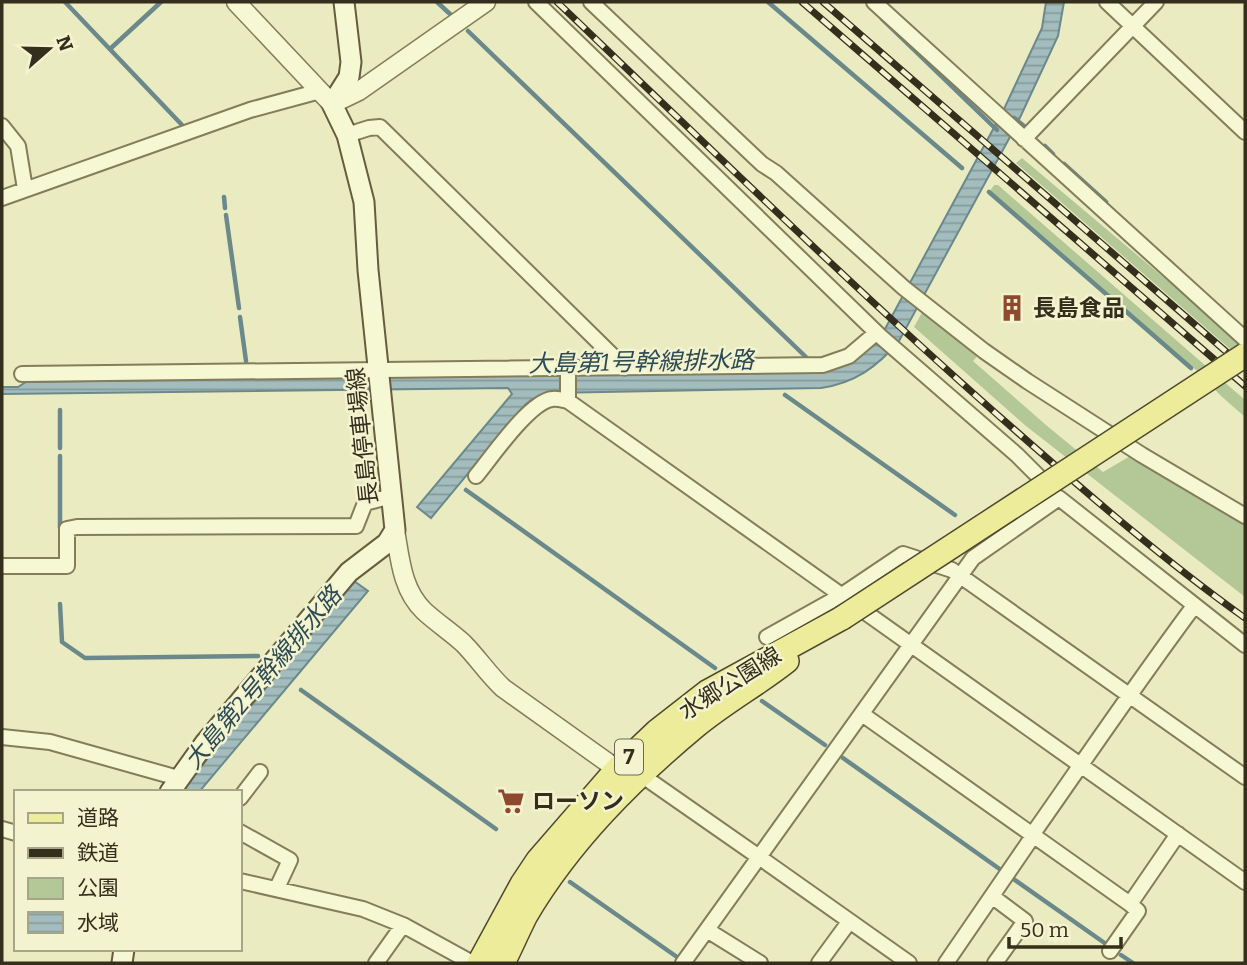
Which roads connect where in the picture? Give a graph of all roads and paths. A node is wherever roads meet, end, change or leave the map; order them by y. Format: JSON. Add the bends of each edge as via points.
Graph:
{"nodes":[{"id":1,"x":236,"y":2,"type":"edge"},
{"id":2,"x":344,"y":2,"type":"edge"},
{"id":3,"x":486,"y":2,"type":"edge"},
{"id":4,"x":536,"y":2,"type":"edge"},
{"id":5,"x":591,"y":2,"type":"edge"},
{"id":6,"x":874,"y":2,"type":"edge"},
{"id":7,"x":1107,"y":2,"type":"edge"},
{"id":8,"x":1156,"y":2,"type":"edge"},
{"id":9,"x":1132,"y":26,"type":"junction"},
{"id":10,"x":326,"y":97,"type":"junction"},
{"id":11,"x":2,"y":126,"type":"edge"},
{"id":12,"x":1245,"y":132,"type":"edge"},
{"id":13,"x":347,"y":135,"type":"junction"},
{"id":14,"x":1020,"y":135,"type":"junction"},
{"id":15,"x":24,"y":189,"type":"junction"},
{"id":16,"x":2,"y":198,"type":"edge"},
{"id":17,"x":878,"y":335,"type":"junction"},
{"id":18,"x":1245,"y":339,"type":"edge"},
{"id":19,"x":1245,"y":355,"type":"edge"},
{"id":20,"x":625,"y":368,"type":"junction"},
{"id":21,"x":380,"y":370,"type":"junction"},
{"id":22,"x":568,"y":371,"type":"junction"},
{"id":23,"x":22,"y":374,"type":"dead end"},
{"id":24,"x":568,"y":398,"type":"junction"},
{"id":25,"x":476,"y":476,"type":"dead end"},
{"id":26,"x":392,"y":496,"type":"junction"},
{"id":27,"x":1059,"y":498,"type":"junction"},
{"id":28,"x":1245,"y":516,"type":"edge"},
{"id":29,"x":396,"y":530,"type":"junction"},
{"id":30,"x":2,"y":566,"type":"edge"},
{"id":31,"x":960,"y":576,"type":"junction"},
{"id":32,"x":1194,"y":606,"type":"junction"},
{"id":33,"x":842,"y":607,"type":"junction"},
{"id":34,"x":766,"y":637,"type":"dead end"},
{"id":35,"x":911,"y":645,"type":"junction"},
{"id":36,"x":1245,"y":645,"type":"edge"},
{"id":37,"x":1131,"y":695,"type":"junction"},
{"id":38,"x":862,"y":714,"type":"junction"},
{"id":39,"x":2,"y":737,"type":"edge"},
{"id":40,"x":1081,"y":765,"type":"junction"},
{"id":41,"x":260,"y":772,"type":"dead end"},
{"id":42,"x":630,"y":775,"type":"junction"},
{"id":43,"x":1245,"y":777,"type":"edge"},
{"id":44,"x":174,"y":785,"type":"edge"},
{"id":45,"x":242,"y":795,"type":"edge"},
{"id":46,"x":242,"y":833,"type":"edge"},
{"id":47,"x":1178,"y":834,"type":"junction"},
{"id":48,"x":1032,"y":835,"type":"junction"},
{"id":49,"x":759,"y":857,"type":"junction"},
{"id":50,"x":242,"y":881,"type":"edge"},
{"id":51,"x":1245,"y":882,"type":"edge"},
{"id":52,"x":277,"y":888,"type":"junction"},
{"id":53,"x":993,"y":897,"type":"junction"},
{"id":54,"x":1130,"y":904,"type":"junction"},
{"id":55,"x":849,"y":922,"type":"junction"},
{"id":56,"x":403,"y":925,"type":"junction"},
{"id":57,"x":707,"y":930,"type":"junction"},
{"id":58,"x":1110,"y":951,"type":"dead end"},
{"id":59,"x":376,"y":963,"type":"edge"},
{"id":60,"x":472,"y":963,"type":"edge"},
{"id":61,"x":479,"y":963,"type":"edge"},
{"id":62,"x":503,"y":963,"type":"edge"},
{"id":63,"x":683,"y":963,"type":"edge"},
{"id":64,"x":760,"y":963,"type":"edge"},
{"id":65,"x":819,"y":963,"type":"edge"},
{"id":66,"x":909,"y":963,"type":"edge"},
{"id":67,"x":946,"y":963,"type":"edge"},
{"id":68,"x":995,"y":963,"type":"edge"}],
"edges":[{"from":1,"to":10,"type":"street"},
{"from":2,"to":10,"type":"main road","via":[[349,77]]},
{"from":3,"to":10,"type":"street","via":[[359,91]]},
{"from":4,"to":17,"type":"street"},
{"from":5,"to":28,"type":"street","via":[[762,164],[984,351]]},
{"from":6,"to":14,"type":"street"},
{"from":7,"to":9,"type":"street"},
{"from":8,"to":9,"type":"street"},
{"from":9,"to":12,"type":"street"},
{"from":9,"to":14,"type":"street"},
{"from":10,"to":13,"type":"main road","name":"長島停車場線"},
{"from":10,"to":15,"type":"street","via":[[250,110]]},
{"from":11,"to":15,"type":"street","via":[[18,145]]},
{"from":13,"to":20,"type":"street","via":[[380,127]]},
{"from":13,"to":21,"type":"main road","name":"長島停車場線","via":[[364,202]]},
{"from":14,"to":18,"type":"street"},
{"from":15,"to":16,"type":"street"},
{"from":17,"to":20,"type":"street","via":[[849,356],[823,365]]},
{"from":17,"to":27,"type":"street","via":[[1017,455]]},
{"from":19,"to":33,"type":"main road","name":"水郷公園線","number":"7","bridge":true},
{"from":20,"to":22,"type":"street"},
{"from":21,"to":22,"type":"street"},
{"from":21,"to":23,"type":"street"},
{"from":21,"to":26,"type":"main road","name":"長島停車場線"},
{"from":22,"to":24,"type":"street"},
{"from":24,"to":25,"type":"street","via":[[540,404],[519,422]]},
{"from":24,"to":33,"type":"street"},
{"from":26,"to":29,"type":"main road","name":"長島停車場線"},
{"from":26,"to":30,"type":"street","via":[[365,503],[356,526],[77,527],[67,529],[68,566]]},
{"from":27,"to":31,"type":"street","via":[[973,558]]},
{"from":27,"to":32,"type":"street"},
{"from":29,"to":42,"type":"street","via":[[402,572],[422,609],[461,642],[503,688]]},
{"from":29,"to":44,"type":"main road","name":"長島停車場線","via":[[387,543],[349,572]]},
{"from":31,"to":33,"type":"street","via":[[903,554]]},
{"from":31,"to":35,"type":"street"},
{"from":31,"to":37,"type":"street"},
{"from":32,"to":36,"type":"street"},
{"from":32,"to":37,"type":"street"},
{"from":33,"to":34,"type":"street"},
{"from":33,"to":35,"type":"street"},
{"from":33,"to":42,"type":"main road","name":"水郷公園線","number":"7","via":[[707,692],[657,731]]},
{"from":35,"to":38,"type":"street"},
{"from":35,"to":40,"type":"street"},
{"from":37,"to":40,"type":"street"},
{"from":37,"to":43,"type":"street"},
{"from":38,"to":48,"type":"street"},
{"from":38,"to":49,"type":"street"},
{"from":39,"to":44,"type":"street","via":[[50,742]]},
{"from":40,"to":47,"type":"street"},
{"from":40,"to":48,"type":"street"},
{"from":41,"to":45,"type":"street"},
{"from":42,"to":49,"type":"street"},
{"from":42,"to":61,"type":"main road","name":"水郷公園線","number":"7","via":[[538,860]]},
{"from":42,"to":62,"type":"main road","name":"水郷公園線","number":"7","via":[[558,867]]},
{"from":46,"to":52,"type":"street","via":[[290,860]]},
{"from":47,"to":51,"type":"street"},
{"from":47,"to":54,"type":"street"},
{"from":48,"to":53,"type":"street"},
{"from":48,"to":54,"type":"street"},
{"from":49,"to":55,"type":"street"},
{"from":49,"to":57,"type":"street"},
{"from":50,"to":52,"type":"street"},
{"from":52,"to":56,"type":"street","via":[[363,909]]},
{"from":53,"to":67,"type":"street"},
{"from":53,"to":68,"type":"street","via":[[1025,921]]},
{"from":54,"to":58,"type":"street","via":[[1138,911]]},
{"from":55,"to":65,"type":"street"},
{"from":55,"to":66,"type":"street"},
{"from":56,"to":59,"type":"street"},
{"from":56,"to":60,"type":"street"},
{"from":57,"to":63,"type":"street"},
{"from":57,"to":64,"type":"street"}]}
